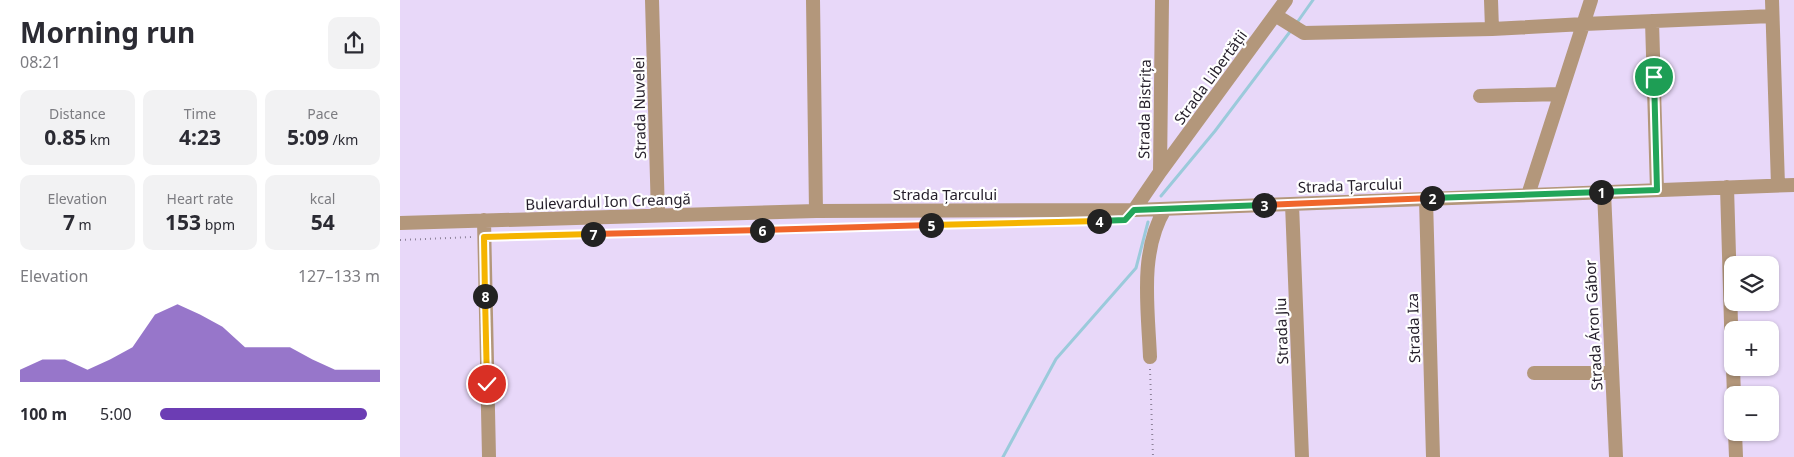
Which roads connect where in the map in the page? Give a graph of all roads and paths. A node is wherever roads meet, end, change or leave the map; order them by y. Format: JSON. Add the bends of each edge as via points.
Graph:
{"nodes":[{"id":1,"x":652,"y":0,"type":"edge"},
{"id":2,"x":813,"y":0,"type":"edge"},
{"id":3,"x":1162,"y":0,"type":"edge"},
{"id":4,"x":1286,"y":0,"type":"edge"},
{"id":5,"x":1491,"y":0,"type":"edge"},
{"id":6,"x":1591,"y":0,"type":"edge"},
{"id":7,"x":1772,"y":0,"type":"edge"},
{"id":8,"x":1275,"y":15,"type":"junction"},
{"id":9,"x":1772,"y":16,"type":"junction"},
{"id":10,"x":1652,"y":21,"type":"junction"},
{"id":11,"x":1584,"y":24,"type":"junction"},
{"id":12,"x":1492,"y":29,"type":"junction"},
{"id":13,"x":1560,"y":94,"type":"junction"},
{"id":14,"x":1480,"y":96,"type":"dead end"},
{"id":15,"x":1160,"y":172,"type":"junction"},
{"id":16,"x":1778,"y":185,"type":"junction"},
{"id":17,"x":1794,"y":185,"type":"edge"},
{"id":18,"x":1727,"y":187,"type":"junction"},
{"id":19,"x":1657,"y":190,"type":"junction"},
{"id":20,"x":1604,"y":192,"type":"junction"},
{"id":21,"x":1528,"y":195,"type":"junction"},
{"id":22,"x":1426,"y":199,"type":"junction"},
{"id":23,"x":1292,"y":204,"type":"junction"},
{"id":24,"x":1165,"y":209,"type":"junction"},
{"id":25,"x":1134,"y":210,"type":"junction"},
{"id":26,"x":816,"y":211,"type":"junction"},
{"id":27,"x":658,"y":215,"type":"junction"},
{"id":28,"x":484,"y":220,"type":"junction"},
{"id":29,"x":400,"y":223,"type":"edge"},
{"id":30,"x":989,"y":224,"type":"dead end"},
{"id":31,"x":484,"y":237,"type":"junction"},
{"id":32,"x":400,"y":240,"type":"edge"},
{"id":33,"x":1731,"y":321,"type":"edge"},
{"id":34,"x":1150,"y":357,"type":"joint"},
{"id":35,"x":1534,"y":373,"type":"dead end"},
{"id":36,"x":1612,"y":373,"type":"junction"},
{"id":37,"x":1735,"y":441,"type":"edge"},
{"id":38,"x":489,"y":457,"type":"edge"},
{"id":39,"x":1153,"y":457,"type":"edge"},
{"id":40,"x":1302,"y":457,"type":"edge"},
{"id":41,"x":1433,"y":457,"type":"edge"},
{"id":42,"x":1616,"y":457,"type":"edge"},
{"id":43,"x":1736,"y":457,"type":"edge"}],
"edges":[{"from":1,"to":27,"type":"street","name":"Strada Nuvelei"},
{"from":2,"to":26,"type":"street"},
{"from":3,"to":15,"type":"street","name":"Strada Bistrița"},
{"from":4,"to":8,"type":"street","name":"Strada Libertății"},
{"from":5,"to":12,"type":"street"},
{"from":6,"to":11,"type":"street"},
{"from":7,"to":9,"type":"street"},
{"from":8,"to":12,"type":"street","via":[[1304,33]]},
{"from":8,"to":15,"type":"street","name":"Strada Libertății"},
{"from":9,"to":10,"type":"street"},
{"from":9,"to":16,"type":"street"},
{"from":10,"to":11,"type":"street"},
{"from":10,"to":19,"type":"street"},
{"from":11,"to":12,"type":"street"},
{"from":11,"to":13,"type":"street"},
{"from":13,"to":14,"type":"street"},
{"from":13,"to":21,"type":"street"},
{"from":15,"to":25,"type":"street","name":"Strada Bistrița"},
{"from":16,"to":17,"type":"street","name":"Strada Țarcului"},
{"from":16,"to":18,"type":"street","name":"Strada Țarcului"},
{"from":18,"to":19,"type":"street","name":"Strada Țarcului"},
{"from":18,"to":33,"type":"street"},
{"from":19,"to":20,"type":"street","name":"Strada Țarcului"},
{"from":20,"to":21,"type":"street","name":"Strada Țarcului"},
{"from":20,"to":36,"type":"street","name":"Strada Áron Gábor"},
{"from":21,"to":22,"type":"street","name":"Strada Țarcului"},
{"from":22,"to":23,"type":"street","name":"Strada Țarcului"},
{"from":22,"to":41,"type":"street","name":"Strada Iza"},
{"from":23,"to":24,"type":"street","name":"Strada Țarcului"},
{"from":23,"to":40,"type":"street","name":"Strada Jiu"},
{"from":24,"to":25,"type":"street","name":"Strada Țarcului"},
{"from":24,"to":34,"type":"street","via":[[1156,224],[1148,258]]},
{"from":25,"to":26,"type":"street","name":"Strada Țarcului"},
{"from":26,"to":27,"type":"street","name":"Bulevardul Ion Creangă"},
{"from":27,"to":28,"type":"street","name":"Bulevardul Ion Creangă"},
{"from":28,"to":29,"type":"street","name":"Bulevardul Ion Creangă"},
{"from":28,"to":31,"type":"street"},
{"from":30,"to":31,"type":"path"},
{"from":31,"to":32,"type":"path"},
{"from":31,"to":38,"type":"street"},
{"from":34,"to":39,"type":"path"},
{"from":35,"to":36,"type":"street"},
{"from":36,"to":42,"type":"street","name":"Strada Áron Gábor"},
{"from":37,"to":43,"type":"street"}]}
